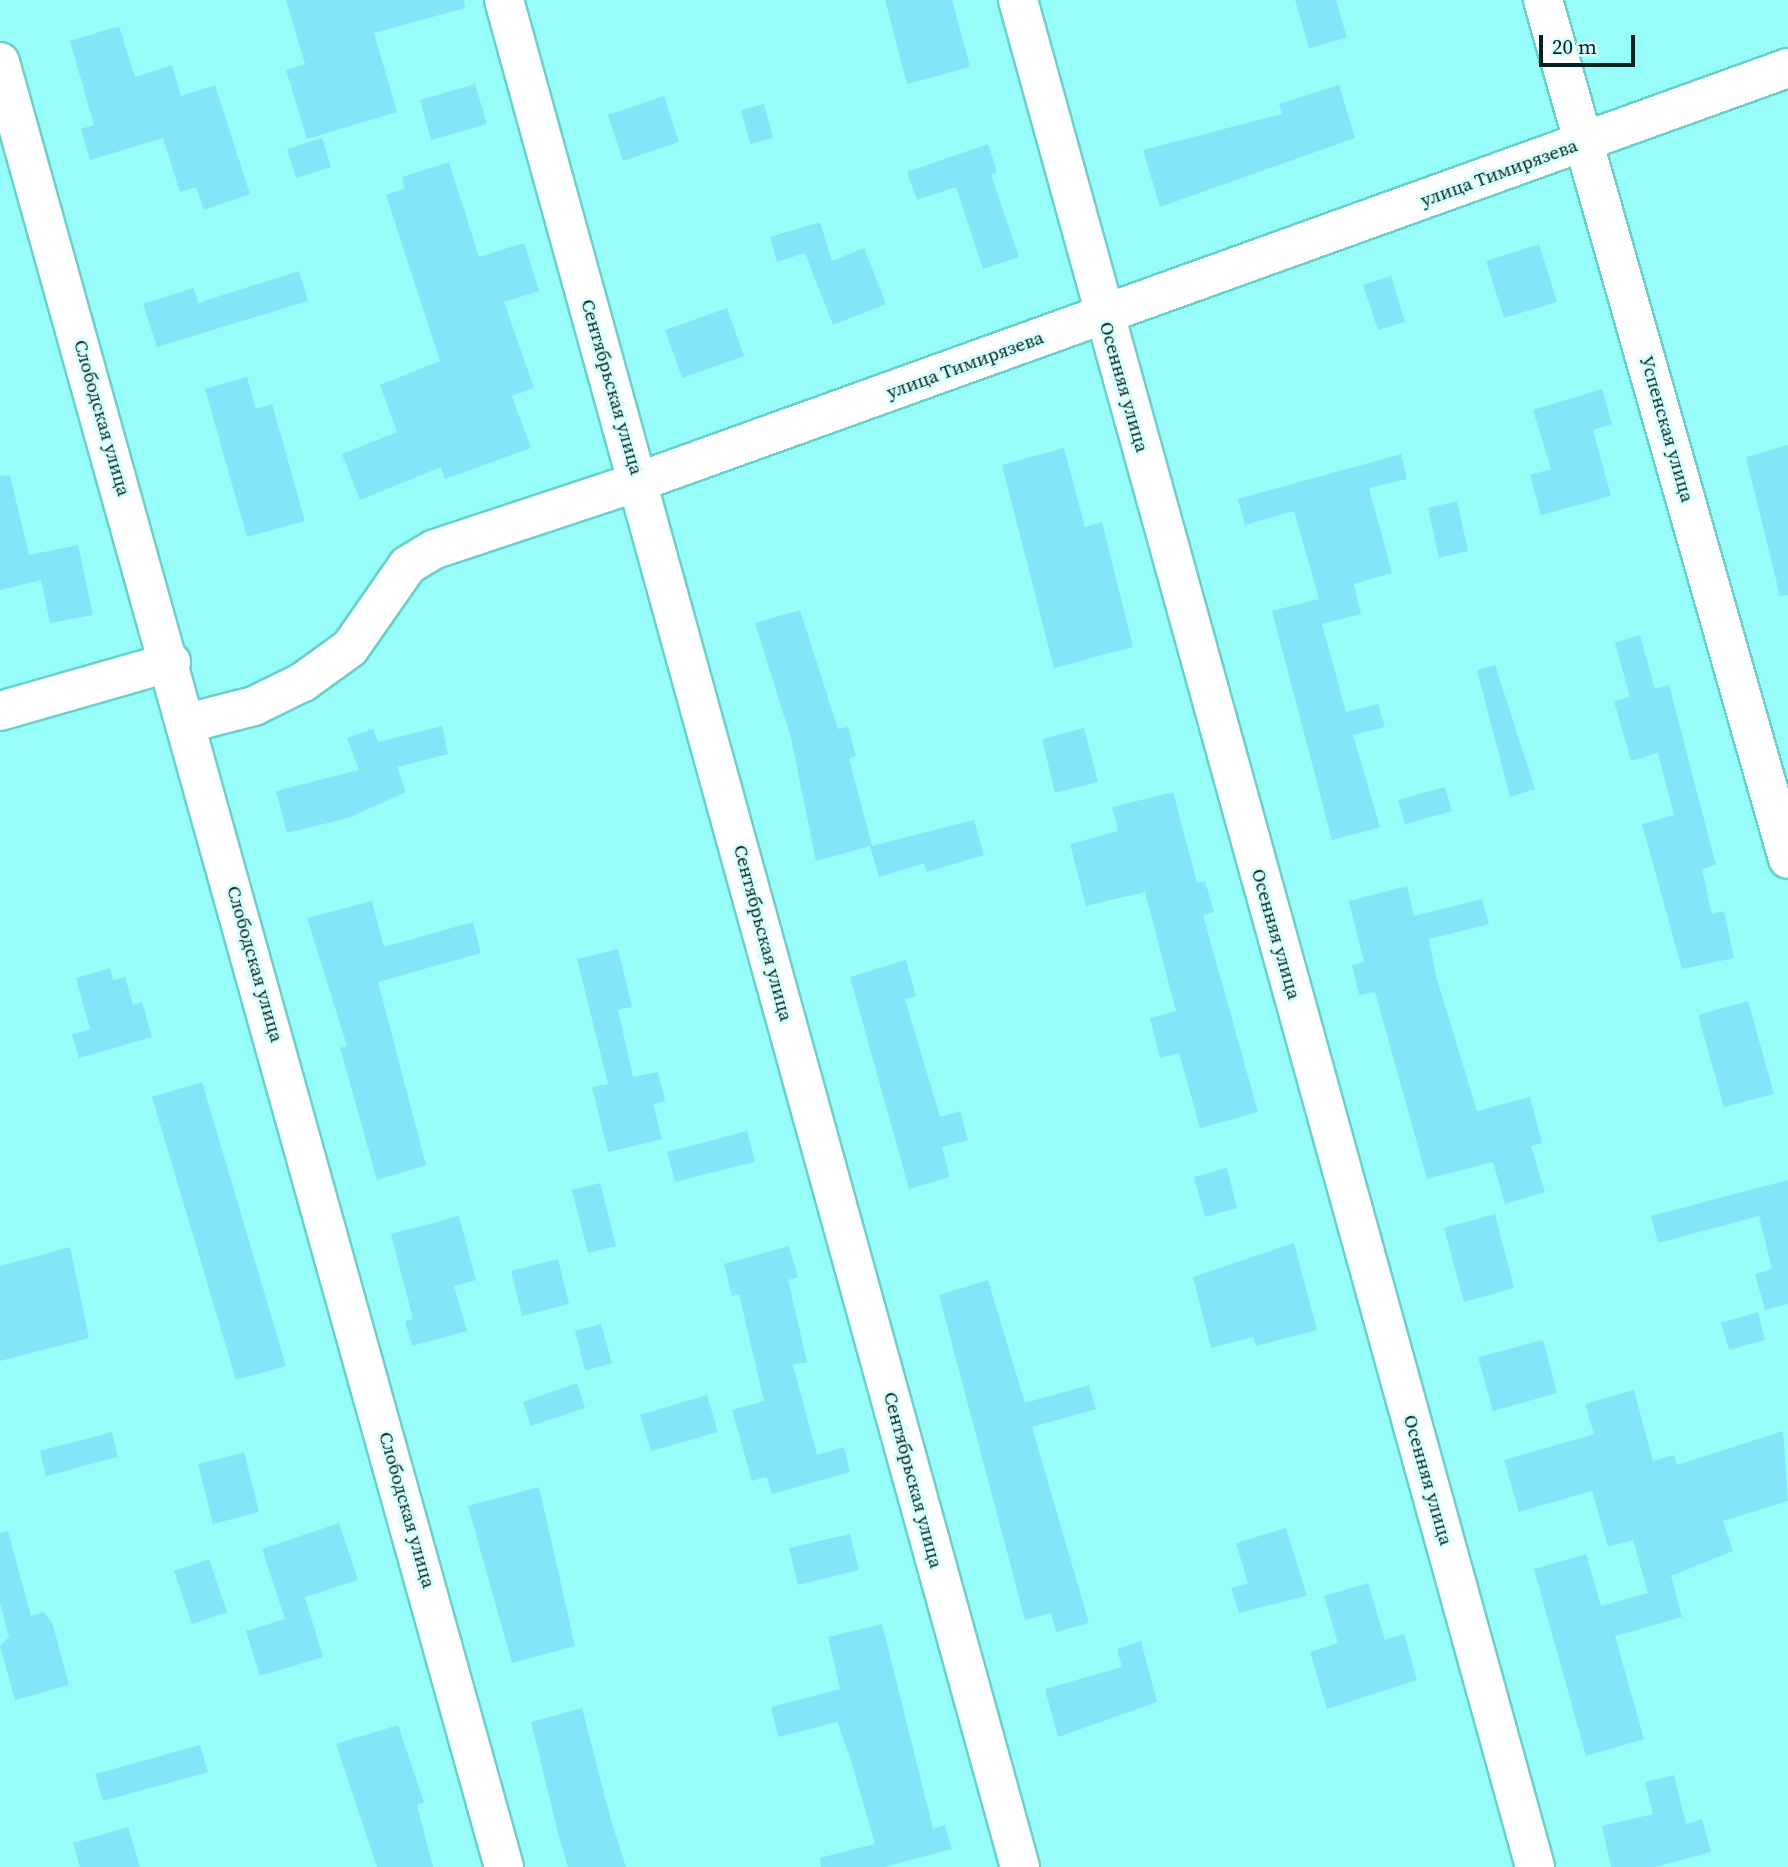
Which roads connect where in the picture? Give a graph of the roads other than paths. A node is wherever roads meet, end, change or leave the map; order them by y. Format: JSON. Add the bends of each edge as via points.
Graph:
{"nodes":[{"id":1,"x":504,"y":0,"type":"edge"},
{"id":2,"x":1018,"y":0,"type":"edge"},
{"id":3,"x":1543,"y":0,"type":"edge"},
{"id":4,"x":0,"y":62,"type":"edge"},
{"id":5,"x":1788,"y":68,"type":"edge"},
{"id":6,"x":1587,"y":142,"type":"junction"},
{"id":7,"x":1104,"y":315,"type":"junction"},
{"id":8,"x":638,"y":482,"type":"junction"},
{"id":9,"x":171,"y":662,"type":"junction"},
{"id":10,"x":0,"y":711,"type":"edge"},
{"id":11,"x":188,"y":723,"type":"junction"},
{"id":12,"x":1788,"y":859,"type":"edge"},
{"id":13,"x":504,"y":1867,"type":"edge"},
{"id":14,"x":1020,"y":1867,"type":"edge"},
{"id":15,"x":1535,"y":1867,"type":"edge"}],
"edges":[{"from":1,"to":8,"type":"street","name":"Сентябрьская улица"},
{"from":2,"to":7,"type":"street","name":"Осенняя улица"},
{"from":3,"to":6,"type":"street","name":"Успенская улица"},
{"from":4,"to":9,"type":"street","name":"Слободская улица"},
{"from":5,"to":6,"type":"street","name":"улица Тимирязева"},
{"from":6,"to":7,"type":"street","name":"улица Тимирязева"},
{"from":6,"to":12,"type":"street","name":"Успенская улица"},
{"from":7,"to":8,"type":"street","name":"улица Тимирязева"},
{"from":7,"to":15,"type":"street","name":"Осенняя улица"},
{"from":8,"to":11,"type":"street","name":"улица Тимирязева","via":[[435,549],[408,565],[350,648],[303,682],[254,706]]},
{"from":8,"to":14,"type":"street","name":"Сентябрьская улица"},
{"from":9,"to":10,"type":"street"},
{"from":9,"to":11,"type":"street","name":"Слободская улица"},
{"from":11,"to":13,"type":"street","name":"Слободская улица"}]}
